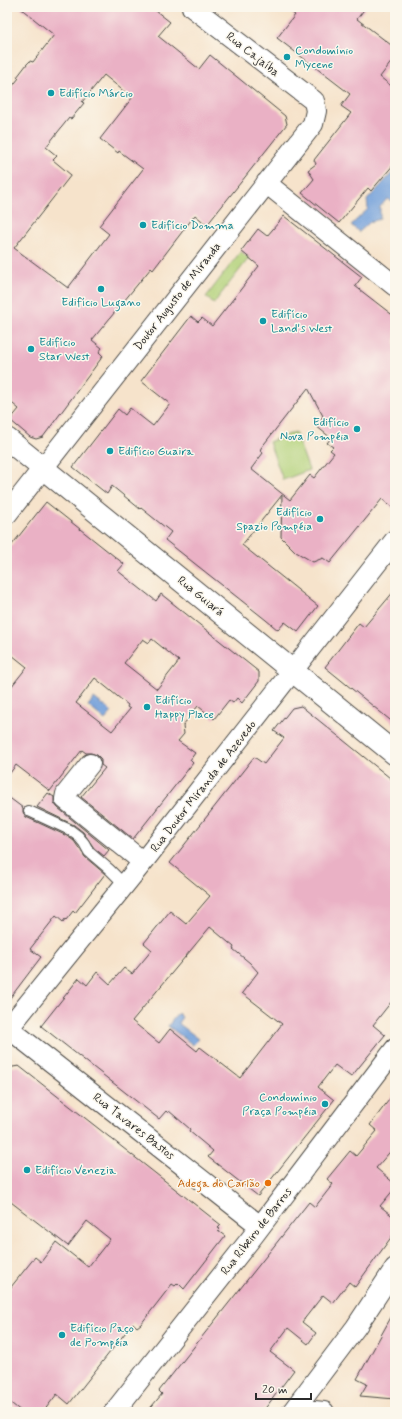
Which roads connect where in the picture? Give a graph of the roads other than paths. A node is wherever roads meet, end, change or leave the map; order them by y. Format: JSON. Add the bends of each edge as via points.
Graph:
{"nodes":[{"id":1,"x":192,"y":7,"type":"edge"},
{"id":2,"x":314,"y":102,"type":"joint"},
{"id":3,"x":266,"y":182,"type":"junction"},
{"id":4,"x":395,"y":286,"type":"edge"},
{"id":5,"x":7,"y":439,"type":"edge"},
{"id":6,"x":42,"y":467,"type":"junction"},
{"id":7,"x":7,"y":514,"type":"edge"},
{"id":8,"x":395,"y":540,"type":"edge"},
{"id":9,"x":294,"y":671,"type":"junction"},
{"id":10,"x":395,"y":754,"type":"edge"},
{"id":11,"x":90,"y":764,"type":"dead end"},
{"id":12,"x":29,"y":811,"type":"dead end"},
{"id":13,"x":143,"y":862,"type":"junction"},
{"id":14,"x":125,"y":885,"type":"junction"},
{"id":15,"x":7,"y":1028,"type":"edge"},
{"id":16,"x":395,"y":1049,"type":"edge"},
{"id":17,"x":260,"y":1226,"type":"junction"},
{"id":18,"x":395,"y":1268,"type":"edge"},
{"id":19,"x":294,"y":1411,"type":"edge"},
{"id":20,"x":114,"y":1412,"type":"edge"},
{"id":21,"x":324,"y":1412,"type":"edge"}],
"edges":[{"from":1,"to":2,"type":"street","name":"Rua Cajaíba"},
{"from":2,"to":3,"type":"street","name":"Doutor Augusto de Miranda","via":[[316,111],[313,124]]},
{"from":3,"to":4,"type":"street"},
{"from":3,"to":6,"type":"street","name":"Doutor Augusto de Miranda"},
{"from":5,"to":6,"type":"street","name":"Rua Guiará"},
{"from":6,"to":7,"type":"street","name":"Doutor Augusto de Miranda"},
{"from":6,"to":9,"type":"street","name":"Rua Guiará"},
{"from":8,"to":9,"type":"street","name":"Rua Doutor Miranda de Azevedo"},
{"from":9,"to":10,"type":"street","name":"Rua Guiará"},
{"from":9,"to":13,"type":"street","name":"Rua Doutor Miranda de Azevedo"},
{"from":11,"to":13,"type":"street","via":[[66,794],[65,799]]},
{"from":12,"to":14,"type":"lane","via":[[78,836],[89,852]]},
{"from":13,"to":14,"type":"street","name":"Rua Doutor Miranda de Azevedo"},
{"from":14,"to":15,"type":"street","name":"Rua Doutor Miranda de Azevedo"},
{"from":15,"to":17,"type":"street","name":"Rua Tavares Bastos"},
{"from":16,"to":17,"type":"street","name":"Rua Ribeiro de Barros"},
{"from":17,"to":20,"type":"street","name":"Rua Ribeiro de Barros"},
{"from":18,"to":19,"type":"street"},
{"from":19,"to":21,"type":"street"}]}
